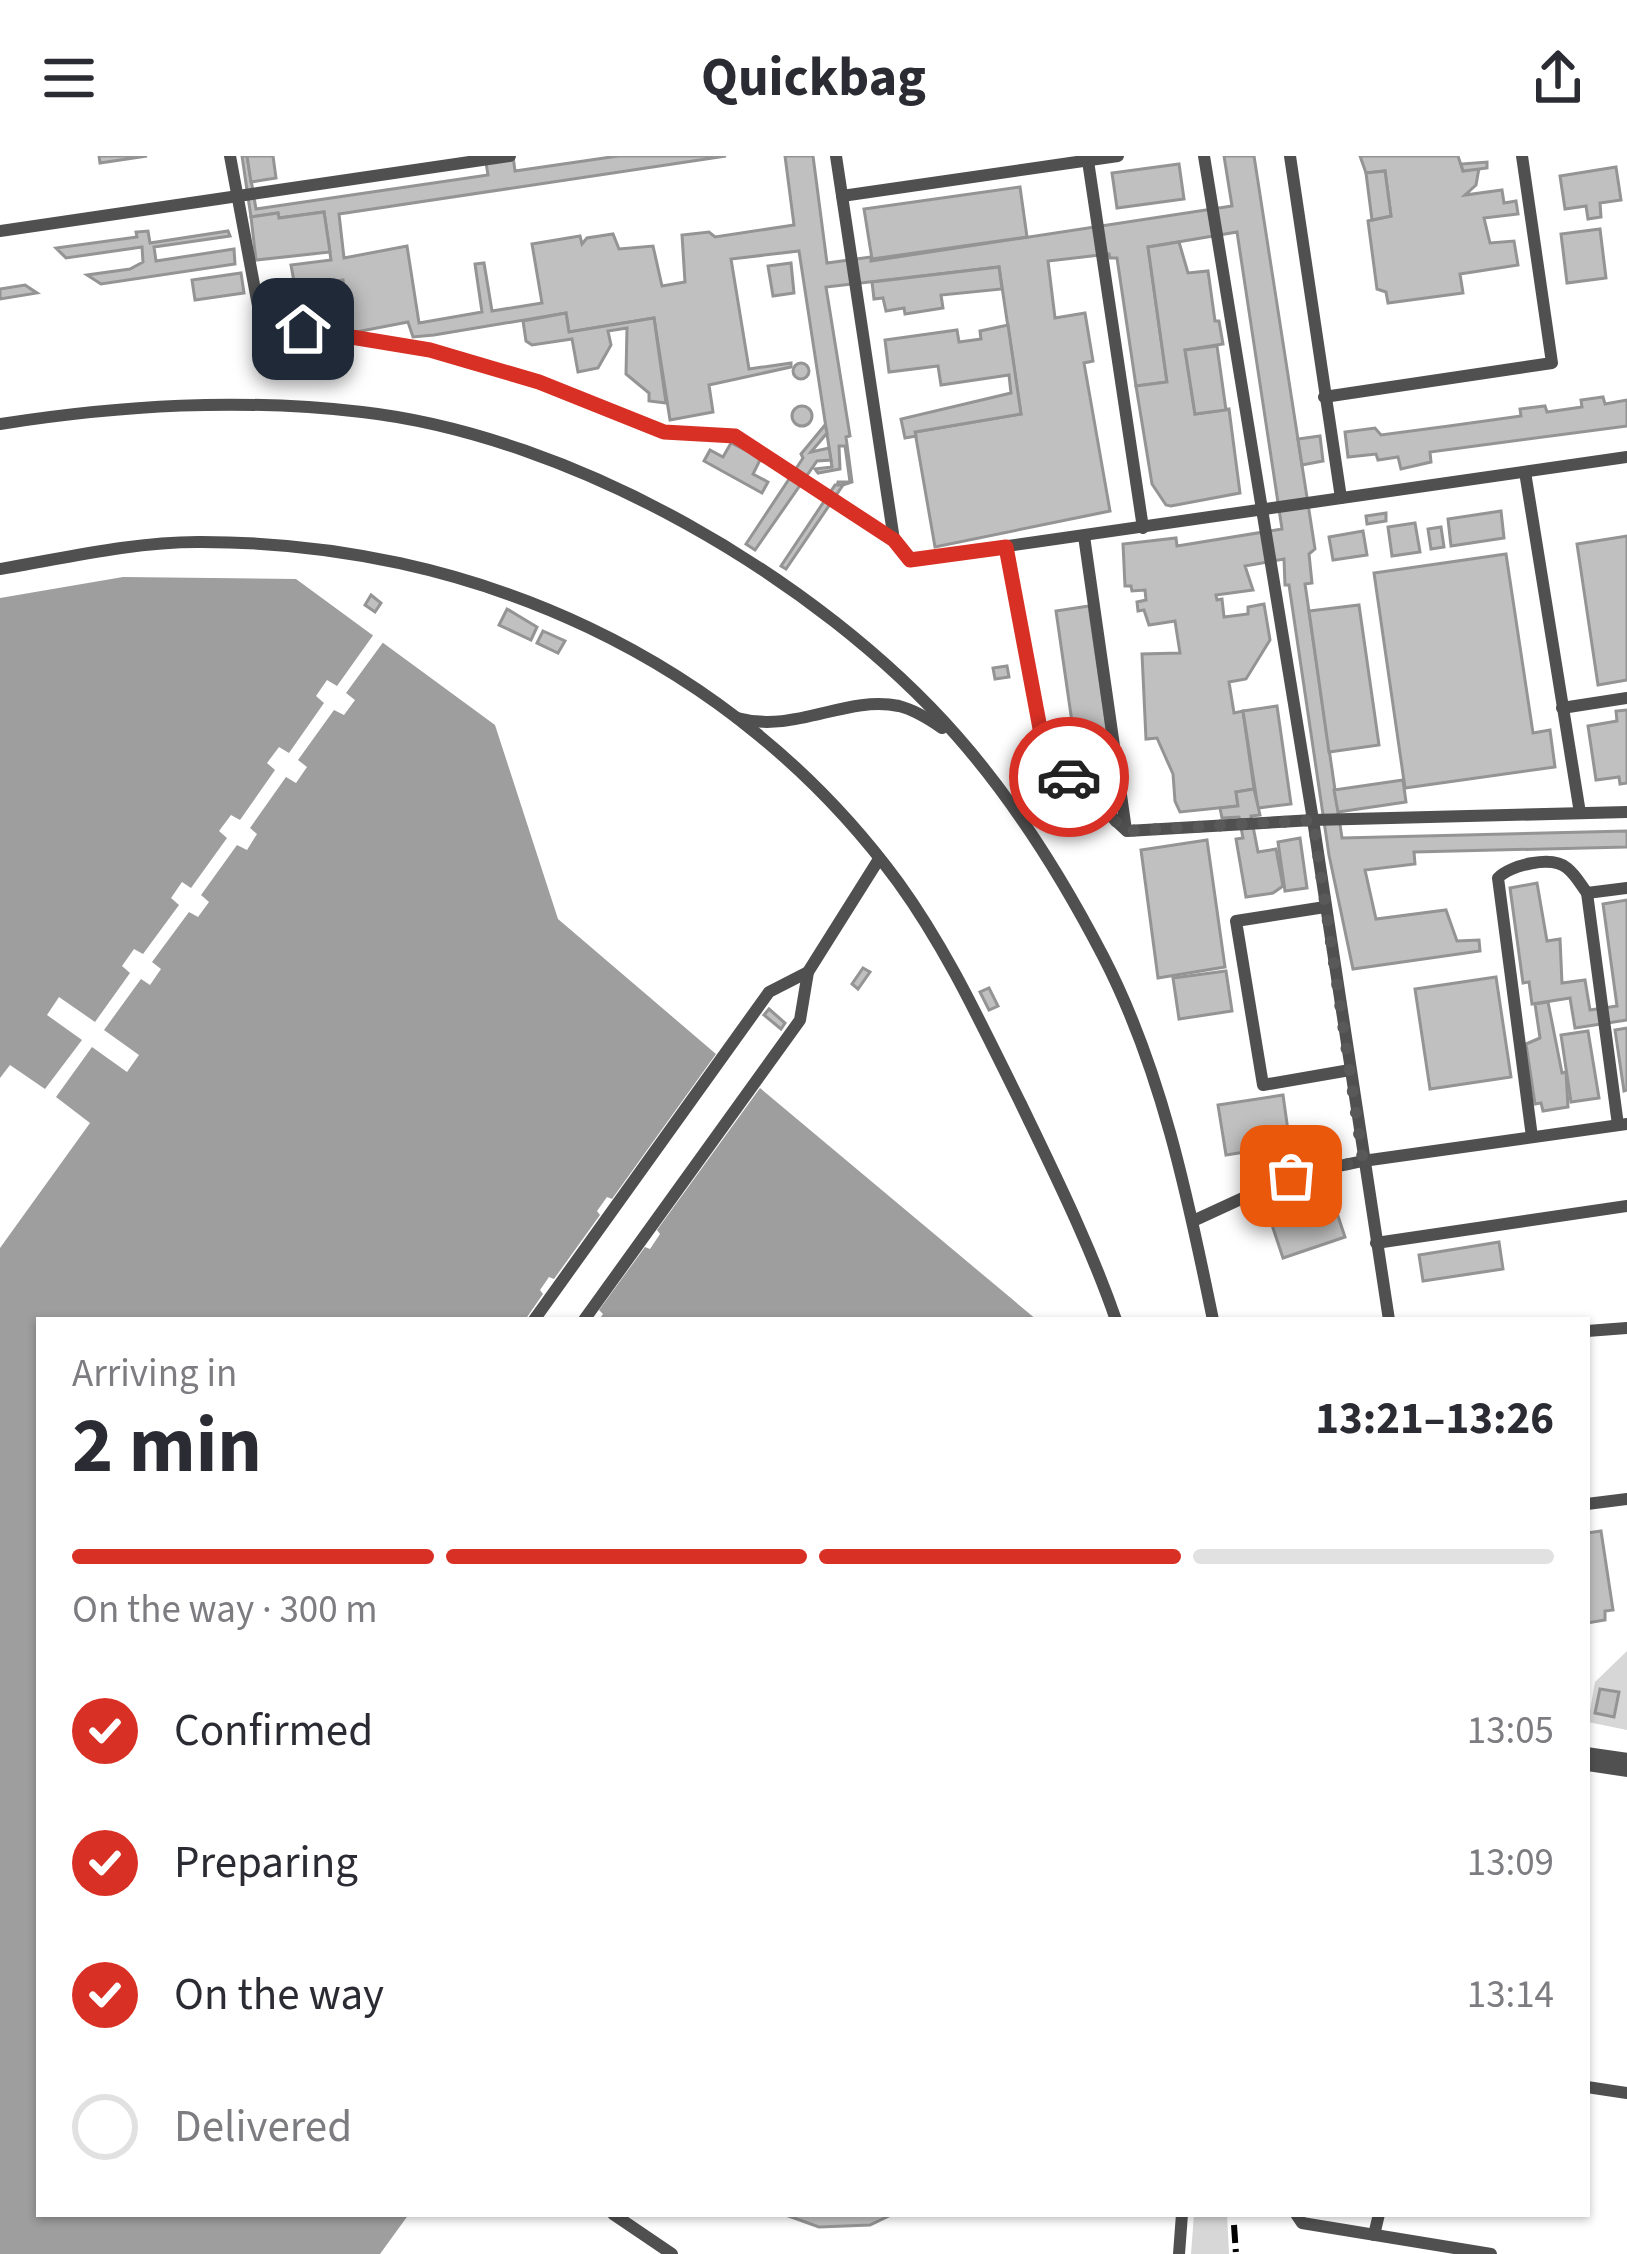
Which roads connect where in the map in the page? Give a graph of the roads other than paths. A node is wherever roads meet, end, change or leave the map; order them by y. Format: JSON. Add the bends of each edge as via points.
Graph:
{"nodes":[{"id":1,"x":230,"y":156,"type":"edge"},
{"id":2,"x":386,"y":156,"type":"edge"},
{"id":3,"x":510,"y":156,"type":"edge"},
{"id":4,"x":836,"y":156,"type":"edge"},
{"id":5,"x":1118,"y":156,"type":"edge"},
{"id":6,"x":1204,"y":156,"type":"edge"},
{"id":7,"x":1291,"y":156,"type":"edge"},
{"id":8,"x":1522,"y":156,"type":"edge"},
{"id":9,"x":1088,"y":161,"type":"junction"},
{"id":10,"x":389,"y":175,"type":"junction"},
{"id":11,"x":236,"y":196,"type":"junction"},
{"id":12,"x":842,"y":196,"type":"junction"},
{"id":13,"x":0,"y":231,"type":"edge"},
{"id":14,"x":1324,"y":397,"type":"junction"},
{"id":15,"x":0,"y":424,"type":"edge"},
{"id":16,"x":1627,"y":458,"type":"edge"},
{"id":17,"x":1525,"y":472,"type":"junction"},
{"id":18,"x":1341,"y":498,"type":"junction"},
{"id":19,"x":1262,"y":510,"type":"junction"},
{"id":20,"x":1143,"y":528,"type":"junction"},
{"id":21,"x":1084,"y":536,"type":"junction"},
{"id":22,"x":894,"y":540,"type":"junction"},
{"id":23,"x":1006,"y":547,"type":"junction"},
{"id":24,"x":0,"y":569,"type":"edge"},
{"id":25,"x":1627,"y":698,"type":"edge"},
{"id":26,"x":1562,"y":708,"type":"junction"},
{"id":27,"x":730,"y":716,"type":"junction"},
{"id":28,"x":958,"y":737,"type":"junction"},
{"id":29,"x":1627,"y":812,"type":"edge"},
{"id":30,"x":1580,"y":813,"type":"junction"},
{"id":31,"x":1313,"y":820,"type":"junction"},
{"id":32,"x":1126,"y":831,"type":"junction"},
{"id":33,"x":879,"y":859,"type":"junction"},
{"id":34,"x":1627,"y":888,"type":"edge"},
{"id":35,"x":1587,"y":893,"type":"junction"},
{"id":36,"x":1325,"y":907,"type":"junction"},
{"id":37,"x":808,"y":972,"type":"junction"},
{"id":38,"x":1350,"y":1070,"type":"junction"},
{"id":39,"x":1622,"y":1124,"type":"edge"},
{"id":40,"x":1532,"y":1137,"type":"junction"},
{"id":41,"x":1363,"y":1161,"type":"junction"},
{"id":42,"x":1627,"y":1206,"type":"edge"},
{"id":43,"x":1193,"y":1221,"type":"junction"},
{"id":44,"x":1376,"y":1243,"type":"junction"},
{"id":45,"x":536,"y":1317,"type":"edge"},
{"id":46,"x":586,"y":1317,"type":"edge"},
{"id":47,"x":1115,"y":1317,"type":"edge"},
{"id":48,"x":1212,"y":1317,"type":"edge"},
{"id":49,"x":1388,"y":1317,"type":"edge"},
{"id":50,"x":1627,"y":1328,"type":"edge"},
{"id":51,"x":1590,"y":1331,"type":"edge"},
{"id":52,"x":1627,"y":1498,"type":"edge"},
{"id":53,"x":1590,"y":1504,"type":"edge"},
{"id":54,"x":1590,"y":1759,"type":"edge"},
{"id":55,"x":1627,"y":1765,"type":"edge"},
{"id":56,"x":1590,"y":2087,"type":"edge"},
{"id":57,"x":1627,"y":2093,"type":"edge"},
{"id":58,"x":617,"y":2217,"type":"edge"},
{"id":59,"x":1182,"y":2217,"type":"edge"},
{"id":60,"x":1298,"y":2217,"type":"edge"},
{"id":61,"x":1377,"y":2217,"type":"edge"},
{"id":62,"x":1374,"y":2235,"type":"junction"},
{"id":63,"x":672,"y":2254,"type":"edge"},
{"id":64,"x":1179,"y":2254,"type":"edge"},
{"id":65,"x":1490,"y":2254,"type":"edge"}],
"edges":[{"from":1,"to":11,"type":"lane"},
{"from":2,"to":10,"type":"lane"},
{"from":3,"to":10,"type":"lane"},
{"from":4,"to":12,"type":"lane"},
{"from":5,"to":9,"type":"lane"},
{"from":6,"to":19,"type":"lane"},
{"from":7,"to":14,"type":"lane"},
{"from":8,"to":14,"type":"lane","via":[[1552,364]]},
{"from":9,"to":12,"type":"lane"},
{"from":9,"to":20,"type":"lane"},
{"from":10,"to":11,"type":"lane"},
{"from":11,"to":13,"type":"lane"},
{"from":11,"to":22,"type":"lane","via":[[261,322],[430,350],[664,432],[735,436]]},
{"from":12,"to":22,"type":"lane"},
{"from":14,"to":18,"type":"lane"},
{"from":15,"to":28,"type":"lane","via":[[105,407],[237,402],[365,412],[514,445],[652,506],[737,555],[864,645]]},
{"from":16,"to":17,"type":"lane"},
{"from":17,"to":18,"type":"lane"},
{"from":17,"to":26,"type":"lane"},
{"from":18,"to":19,"type":"lane"},
{"from":19,"to":20,"type":"lane"},
{"from":19,"to":31,"type":"lane"},
{"from":20,"to":21,"type":"lane"},
{"from":21,"to":23,"type":"lane"},
{"from":21,"to":32,"type":"lane"},
{"from":22,"to":23,"type":"lane","via":[[910,560]]},
{"from":23,"to":32,"type":"lane","via":[[1045,755]]},
{"from":24,"to":27,"type":"lane","via":[[193,542],[392,560],[476,580],[595,628]]},
{"from":25,"to":26,"type":"lane"},
{"from":26,"to":30,"type":"lane"},
{"from":27,"to":28,"type":"lane","via":[[770,725],[899,706]]},
{"from":27,"to":33,"type":"lane","via":[[811,784]]},
{"from":28,"to":43,"type":"lane","via":[[1021,815],[1104,958],[1151,1075]]},
{"from":29,"to":30,"type":"lane"},
{"from":30,"to":31,"type":"lane"},
{"from":31,"to":32,"type":"lane"},
{"from":31,"to":36,"type":"lane"},
{"from":33,"to":37,"type":"lane"},
{"from":33,"to":47,"type":"lane","via":[[958,977],[1071,1207]]},
{"from":34,"to":35,"type":"lane"},
{"from":35,"to":39,"type":"lane"},
{"from":35,"to":40,"type":"lane","via":[[1562,863],[1509,868],[1498,878]]},
{"from":36,"to":38,"type":"lane"},
{"from":36,"to":38,"type":"lane","via":[[1236,921],[1263,1085]]},
{"from":37,"to":45,"type":"lane","via":[[769,992]]},
{"from":37,"to":46,"type":"lane","via":[[800,1021]]},
{"from":38,"to":41,"type":"lane"},
{"from":39,"to":40,"type":"lane"},
{"from":40,"to":41,"type":"lane"},
{"from":41,"to":43,"type":"lane","via":[[1291,1176]]},
{"from":41,"to":44,"type":"lane"},
{"from":42,"to":44,"type":"lane"},
{"from":43,"to":48,"type":"lane"},
{"from":44,"to":49,"type":"lane"},
{"from":50,"to":51,"type":"lane"},
{"from":52,"to":53,"type":"lane"},
{"from":54,"to":55,"type":"street"},
{"from":56,"to":57,"type":"lane"},
{"from":58,"to":63,"type":"lane"},
{"from":59,"to":64,"type":"lane"},
{"from":60,"to":62,"type":"lane"},
{"from":61,"to":62,"type":"lane"},
{"from":62,"to":65,"type":"lane"}]}
